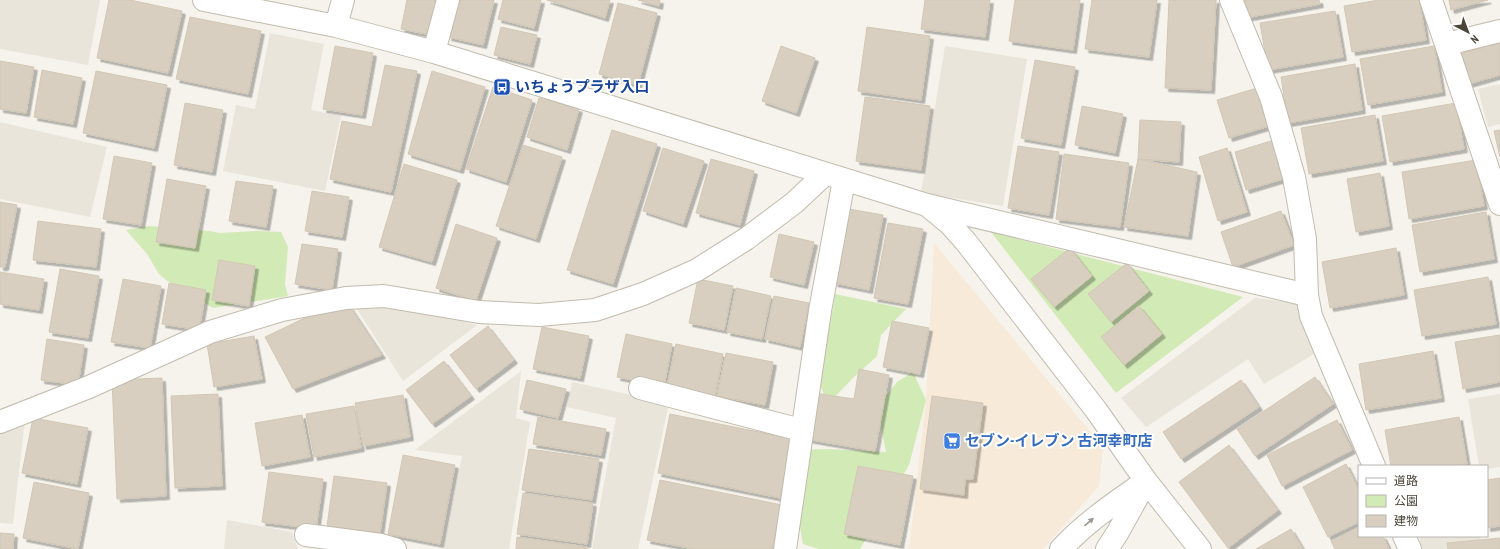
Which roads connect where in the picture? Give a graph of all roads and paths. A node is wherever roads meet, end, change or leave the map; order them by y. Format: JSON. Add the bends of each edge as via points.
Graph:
{"nodes":[{"id":1,"x":204,"y":0,"type":"edge"},
{"id":2,"x":343,"y":0,"type":"edge"},
{"id":3,"x":448,"y":0,"type":"edge"},
{"id":4,"x":1231,"y":0,"type":"edge"},
{"id":5,"x":1431,"y":0,"type":"edge"},
{"id":6,"x":336,"y":26,"type":"junction"},
{"id":7,"x":1500,"y":31,"type":"edge"},
{"id":8,"x":1447,"y":44,"type":"junction"},
{"id":9,"x":434,"y":52,"type":"junction"},
{"id":10,"x":835,"y":177,"type":"junction"},
{"id":11,"x":1500,"y":204,"type":"edge"},
{"id":12,"x":927,"y":205,"type":"junction"},
{"id":13,"x":1307,"y":295,"type":"junction"},
{"id":14,"x":640,"y":388,"type":"dead end"},
{"id":15,"x":0,"y":422,"type":"edge"},
{"id":16,"x":801,"y":430,"type":"junction"},
{"id":17,"x":1374,"y":465,"type":"edge"},
{"id":18,"x":1146,"y":481,"type":"junction"},
{"id":19,"x":306,"y":535,"type":"dead end"},
{"id":20,"x":1404,"y":537,"type":"edge"},
{"id":21,"x":395,"y":549,"type":"edge"},
{"id":22,"x":784,"y":549,"type":"edge"},
{"id":23,"x":1061,"y":549,"type":"edge"},
{"id":24,"x":1107,"y":549,"type":"edge"},
{"id":25,"x":1200,"y":549,"type":"edge"},
{"id":26,"x":1410,"y":549,"type":"edge"}],
"edges":[{"from":1,"to":6,"type":"street"},
{"from":2,"to":6,"type":"street"},
{"from":3,"to":9,"type":"street"},
{"from":4,"to":13,"type":"street","via":[[1271,97],[1294,177],[1305,239]]},
{"from":5,"to":8,"type":"street"},
{"from":6,"to":9,"type":"street"},
{"from":7,"to":8,"type":"street"},
{"from":8,"to":11,"type":"street"},
{"from":9,"to":10,"type":"street"},
{"from":10,"to":12,"type":"street"},
{"from":10,"to":15,"type":"street","via":[[697,270],[643,294],[595,310],[539,315],[479,312],[384,296],[346,298],[282,310],[210,332],[89,387]]},
{"from":10,"to":16,"type":"street","via":[[820,311]]},
{"from":12,"to":13,"type":"street"},
{"from":12,"to":18,"type":"street","via":[[950,224],[966,242],[1096,410]]},
{"from":13,"to":17,"type":"street","via":[[1311,316]]},
{"from":14,"to":16,"type":"street"},
{"from":16,"to":22,"type":"street"},
{"from":23,"to":18,"type":"street","one_way":true,"via":[[1097,516]]},
{"from":18,"to":24,"type":"street"},
{"from":18,"to":25,"type":"street"},
{"from":19,"to":21,"type":"street"},
{"from":20,"to":26,"type":"street"}]}
